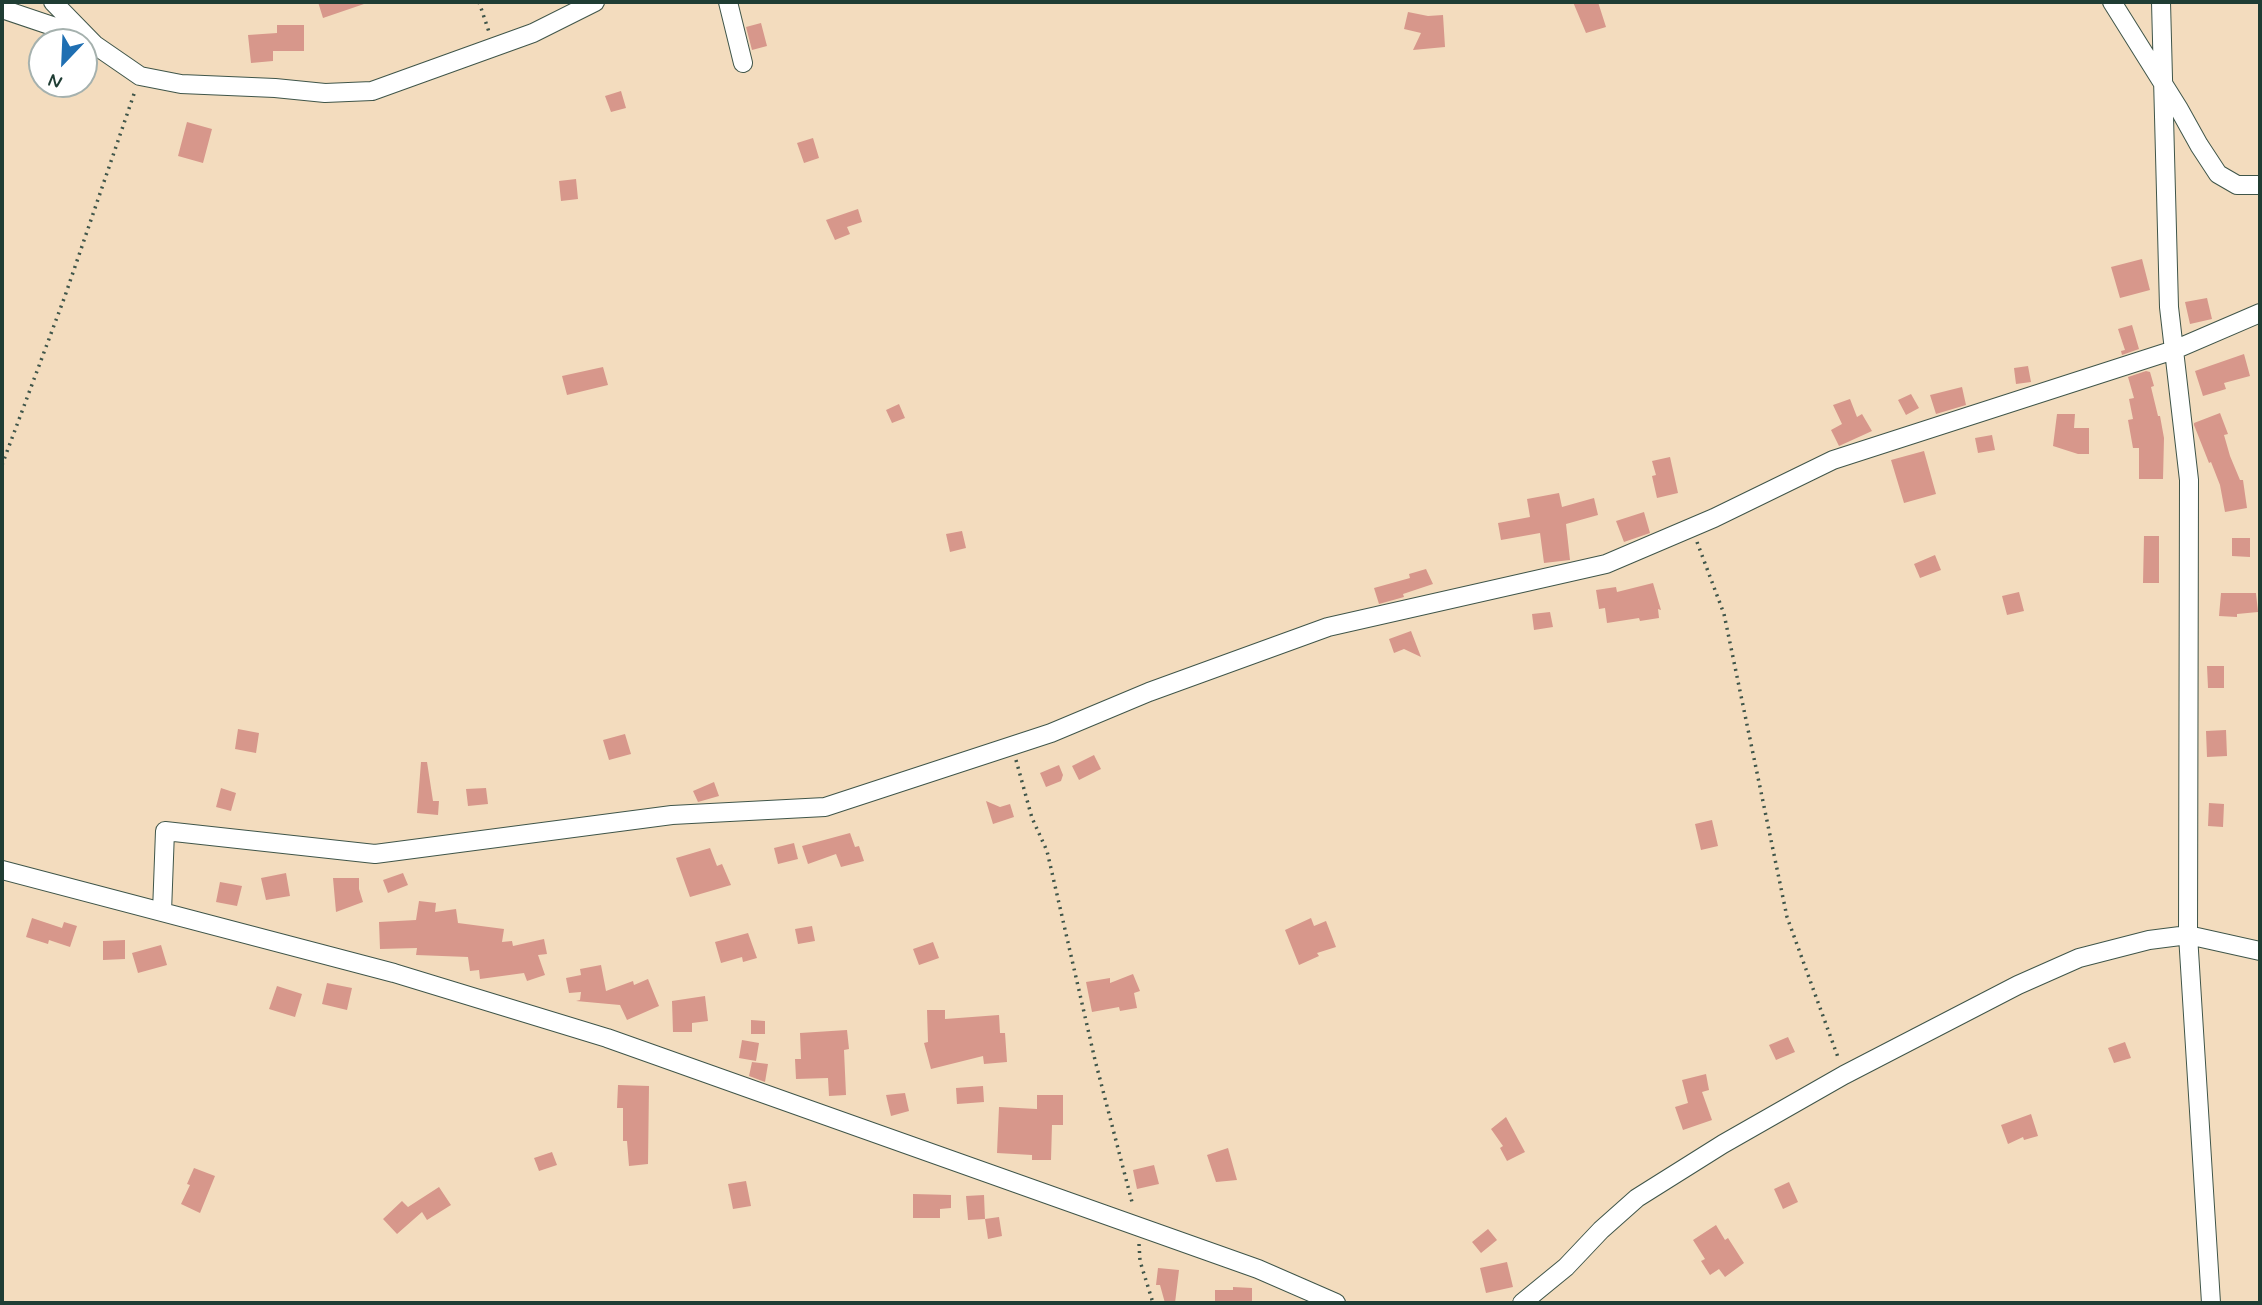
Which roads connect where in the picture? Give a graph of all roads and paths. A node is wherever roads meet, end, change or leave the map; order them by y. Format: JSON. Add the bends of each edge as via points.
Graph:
{"nodes":[{"id":1,"x":53,"y":2,"type":"edge"},
{"id":2,"x":479,"y":2,"type":"edge"},
{"id":3,"x":596,"y":2,"type":"edge"},
{"id":4,"x":729,"y":2,"type":"edge"},
{"id":5,"x":2112,"y":2,"type":"edge"},
{"id":6,"x":2161,"y":2,"type":"edge"},
{"id":7,"x":2,"y":9,"type":"edge"},
{"id":8,"x":58,"y":28,"type":"edge"},
{"id":9,"x":78,"y":28,"type":"edge"},
{"id":10,"x":98,"y":47,"type":"edge"},
{"id":11,"x":494,"y":47,"type":"junction"},
{"id":12,"x":743,"y":63,"type":"dead end"},
{"id":13,"x":140,"y":76,"type":"junction"},
{"id":14,"x":2163,"y":84,"type":"junction"},
{"id":15,"x":2260,"y":185,"type":"edge"},
{"id":16,"x":2260,"y":313,"type":"edge"},
{"id":17,"x":2174,"y":350,"type":"junction"},
{"id":18,"x":2,"y":465,"type":"edge"},
{"id":19,"x":1692,"y":527,"type":"junction"},
{"id":20,"x":1011,"y":746,"type":"junction"},
{"id":21,"x":2,"y":870,"type":"edge"},
{"id":22,"x":162,"y":912,"type":"junction"},
{"id":23,"x":2188,"y":935,"type":"junction"},
{"id":24,"x":2260,"y":951,"type":"edge"},
{"id":25,"x":1844,"y":1075,"type":"junction"},
{"id":26,"x":1138,"y":1226,"type":"junction"},
{"id":27,"x":1153,"y":1303,"type":"edge"},
{"id":28,"x":1336,"y":1303,"type":"edge"},
{"id":29,"x":1522,"y":1303,"type":"edge"},
{"id":30,"x":2211,"y":1303,"type":"edge"}],
"edges":[{"from":1,"to":9,"type":"street"},
{"from":2,"to":11,"type":"path"},
{"from":3,"to":11,"type":"street"},
{"from":4,"to":12,"type":"street"},
{"from":5,"to":14,"type":"street"},
{"from":6,"to":14,"type":"street"},
{"from":7,"to":8,"type":"street"},
{"from":10,"to":13,"type":"street"},
{"from":11,"to":13,"type":"street","via":[[372,91],[181,85]]},
{"from":13,"to":18,"type":"path"},
{"from":14,"to":15,"type":"street","via":[[2218,174],[2237,185]]},
{"from":14,"to":17,"type":"street"},
{"from":16,"to":17,"type":"street"},
{"from":17,"to":19,"type":"street","via":[[1833,460]]},
{"from":17,"to":23,"type":"street","via":[[2189,480]]},
{"from":19,"to":20,"type":"street","via":[[1606,564],[1328,627]]},
{"from":19,"to":25,"type":"path","via":[[1724,614],[1787,917]]},
{"from":20,"to":22,"type":"street","via":[[825,807],[672,815],[376,854],[165,831]]},
{"from":20,"to":26,"type":"path","via":[[1046,851]]},
{"from":21,"to":22,"type":"street"},
{"from":22,"to":26,"type":"street","via":[[394,973],[607,1038]]},
{"from":23,"to":24,"type":"street"},
{"from":23,"to":25,"type":"street","via":[[2079,958]]},
{"from":23,"to":30,"type":"street"},
{"from":25,"to":29,"type":"street","via":[[1637,1198]]},
{"from":26,"to":27,"type":"path","via":[[1140,1261]]},
{"from":26,"to":28,"type":"street"}]}
